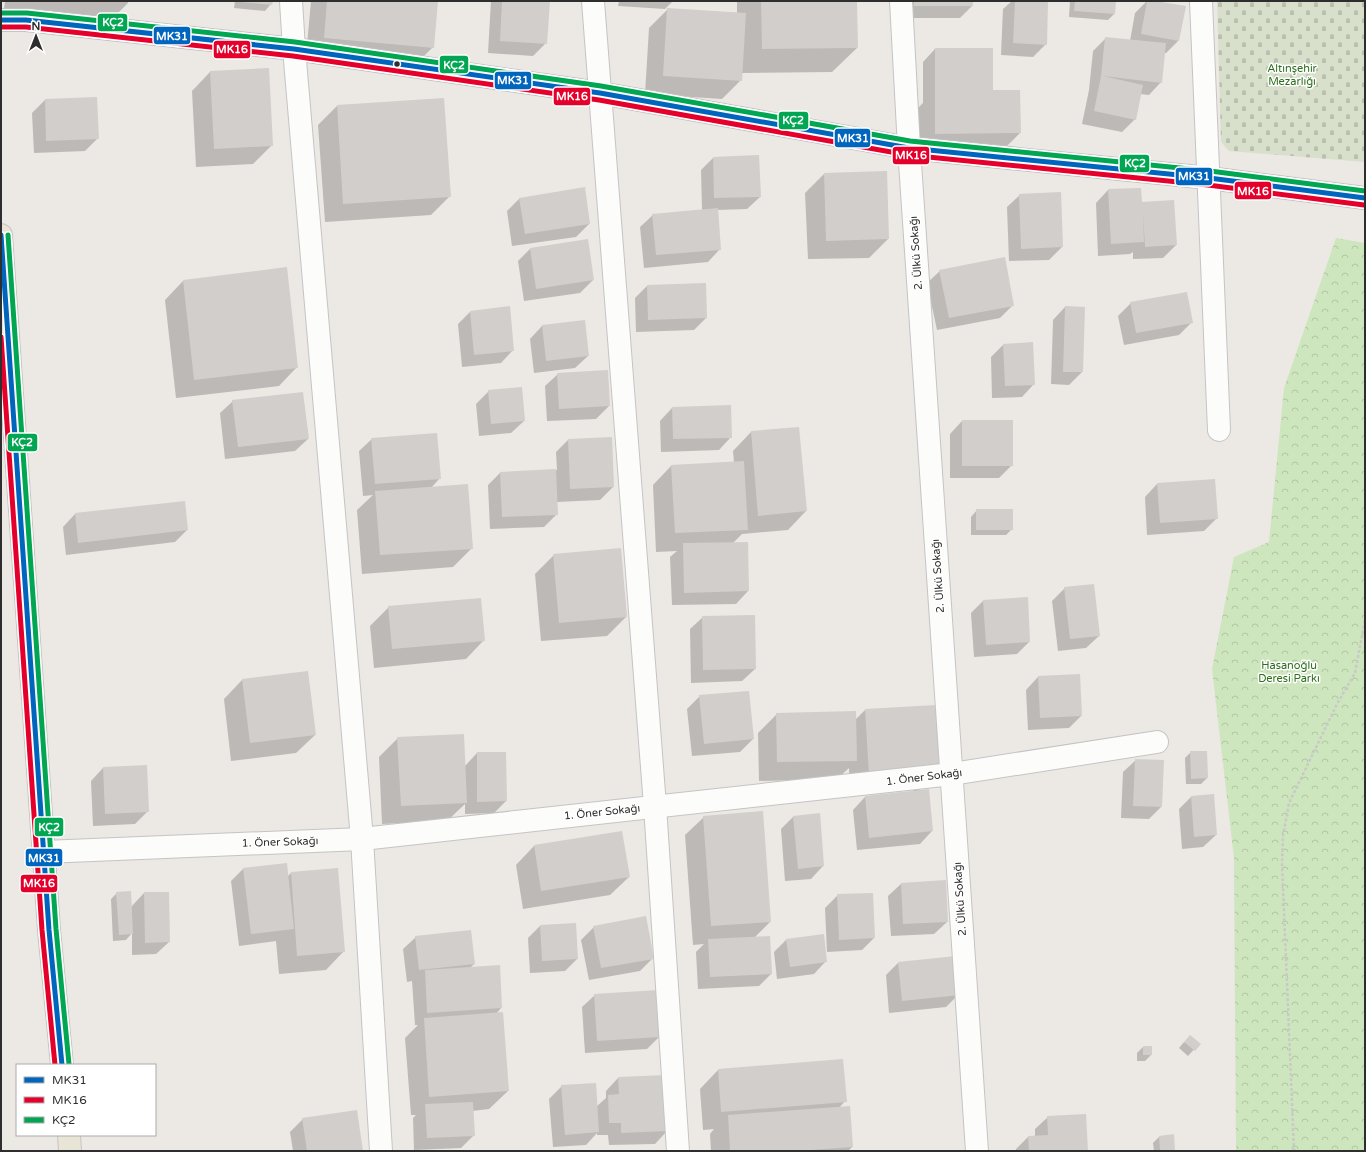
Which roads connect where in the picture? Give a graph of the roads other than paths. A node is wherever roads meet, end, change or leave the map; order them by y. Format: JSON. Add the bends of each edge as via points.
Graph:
{"nodes":[{"id":1,"x":291,"y":1,"type":"edge"},
{"id":2,"x":593,"y":1,"type":"edge"},
{"id":3,"x":901,"y":1,"type":"edge"},
{"id":4,"x":1201,"y":1,"type":"edge"},
{"id":5,"x":1,"y":20,"type":"edge"},
{"id":6,"x":294,"y":49,"type":"junction"},
{"id":7,"x":600,"y":93,"type":"junction"},
{"id":8,"x":909,"y":148,"type":"junction"},
{"id":9,"x":1209,"y":178,"type":"junction"},
{"id":10,"x":1365,"y":198,"type":"edge"},
{"id":11,"x":1,"y":235,"type":"edge"},
{"id":12,"x":2,"y":278,"type":"edge"},
{"id":13,"x":1219,"y":430,"type":"dead end"},
{"id":14,"x":1157,"y":742,"type":"dead end"},
{"id":15,"x":952,"y":774,"type":"junction"},
{"id":16,"x":655,"y":806,"type":"junction"},
{"id":17,"x":362,"y":839,"type":"junction"},
{"id":18,"x":44,"y":852,"type":"junction"},
{"id":19,"x":62,"y":1064,"type":"edge"},
{"id":20,"x":69,"y":1136,"type":"edge"},
{"id":21,"x":70,"y":1151,"type":"edge"},
{"id":22,"x":381,"y":1151,"type":"edge"},
{"id":23,"x":678,"y":1151,"type":"edge"},
{"id":24,"x":977,"y":1151,"type":"edge"}],
"edges":[{"from":1,"to":6,"type":"street"},
{"from":2,"to":7,"type":"street"},
{"from":3,"to":8,"type":"street","name":"2. Ülkü Sokağı"},
{"from":4,"to":9,"type":"street"},
{"from":5,"to":6,"type":"street","via":[[26,20]]},
{"from":6,"to":7,"type":"street"},
{"from":6,"to":17,"type":"street"},
{"from":7,"to":8,"type":"street"},
{"from":7,"to":16,"type":"street"},
{"from":8,"to":9,"type":"street"},
{"from":8,"to":15,"type":"street","name":"2. Ülkü Sokağı"},
{"from":9,"to":10,"type":"street"},
{"from":9,"to":13,"type":"street"},
{"from":11,"to":12,"type":"main road"},
{"from":12,"to":18,"type":"main road"},
{"from":14,"to":15,"type":"street","name":"1. Öner Sokağı"},
{"from":15,"to":16,"type":"street","name":"1. Öner Sokağı"},
{"from":15,"to":24,"type":"street","name":"2. Ülkü Sokağı"},
{"from":16,"to":17,"type":"street","name":"1. Öner Sokağı"},
{"from":16,"to":23,"type":"street"},
{"from":17,"to":18,"type":"street","name":"1. Öner Sokağı"},
{"from":17,"to":22,"type":"street"},
{"from":18,"to":19,"type":"main road"},
{"from":20,"to":21,"type":"main road"}]}
